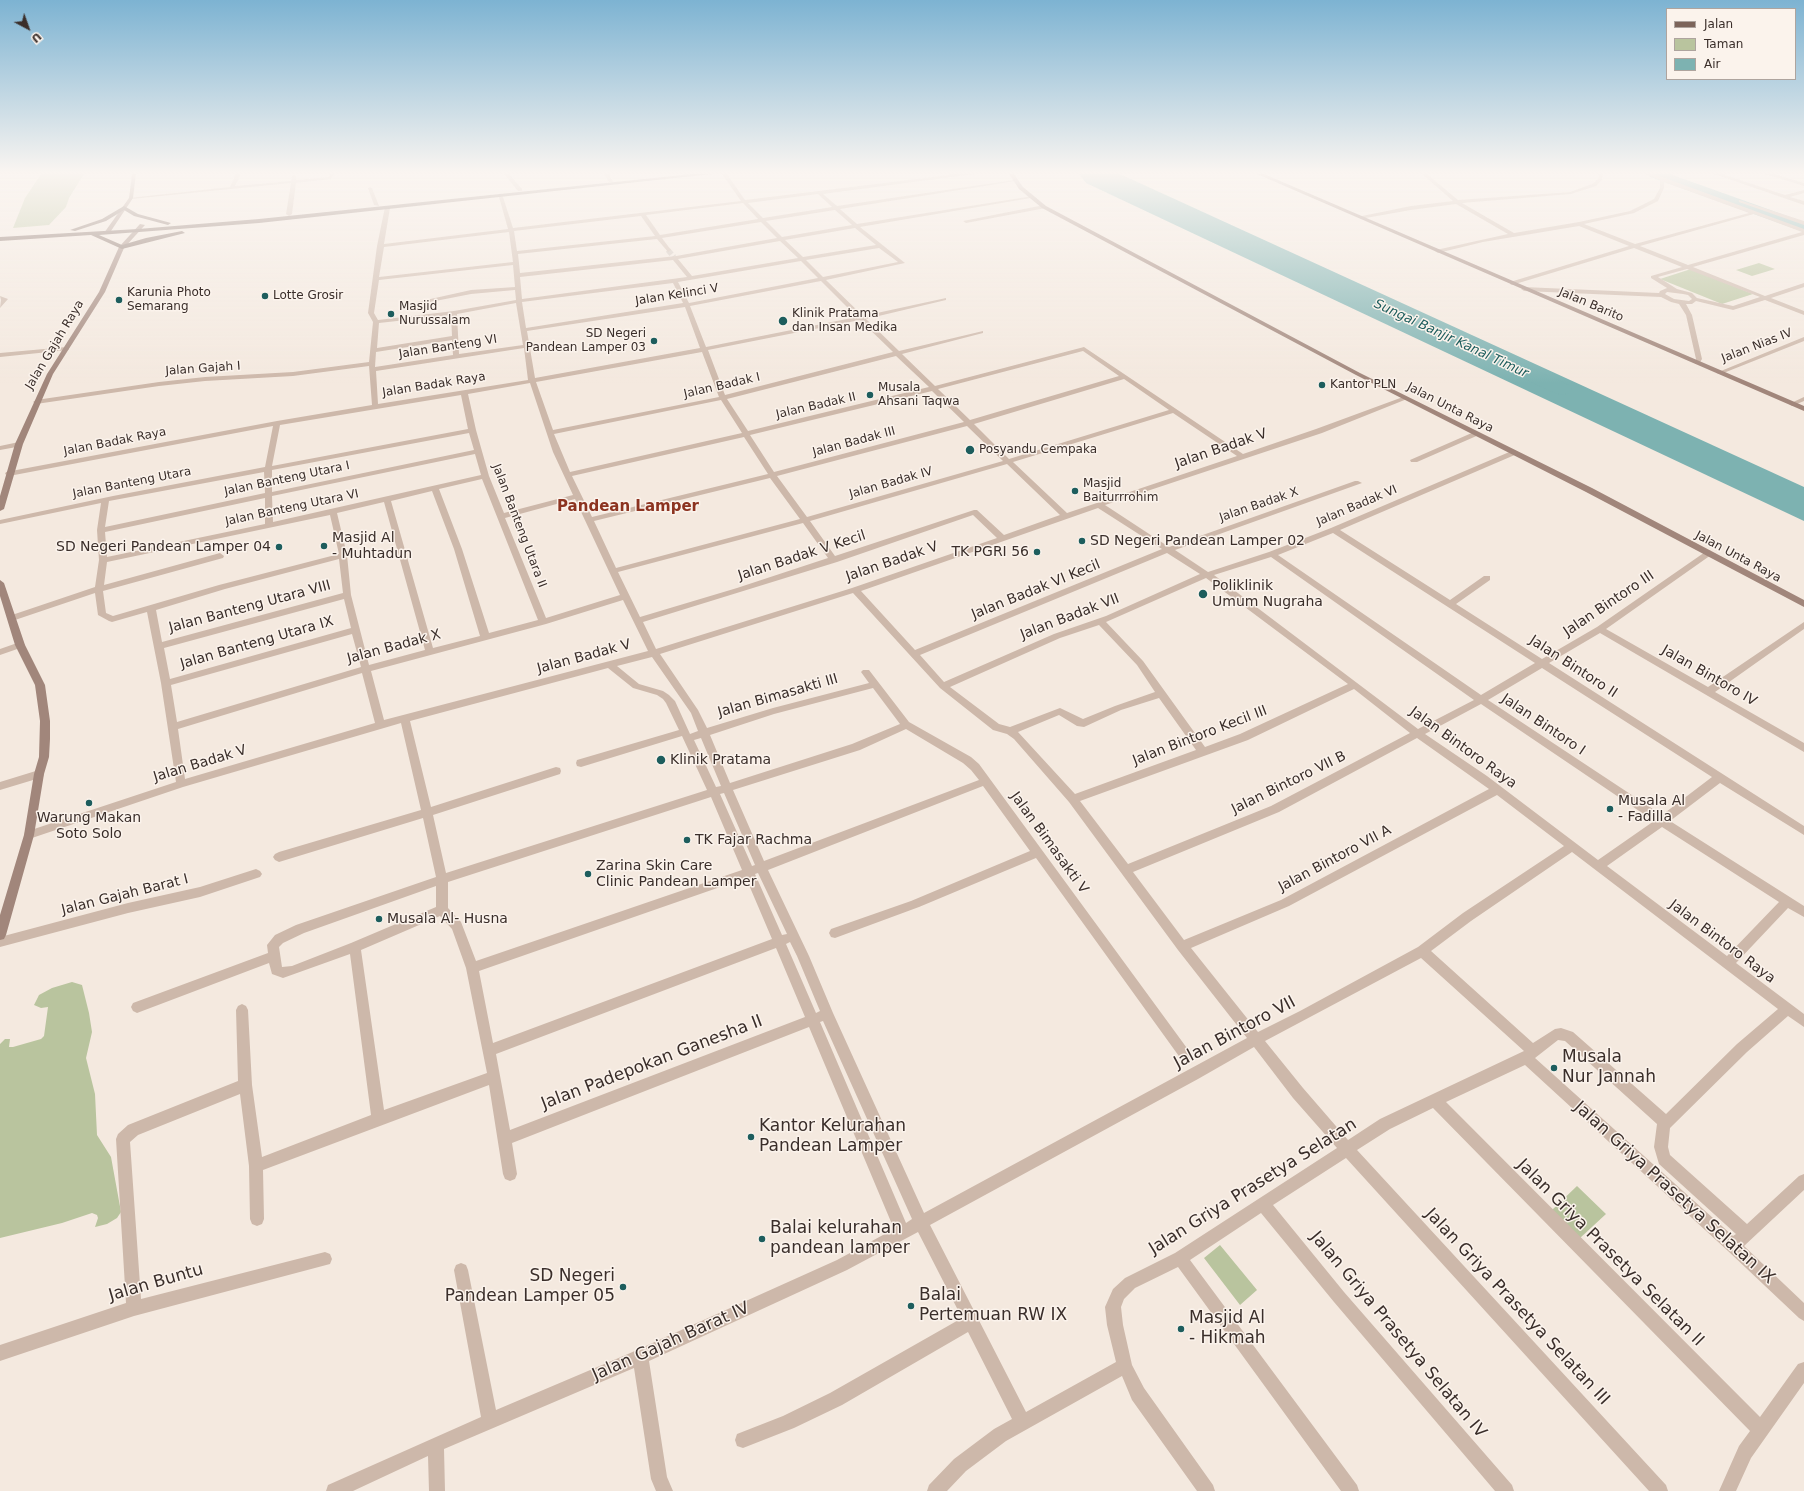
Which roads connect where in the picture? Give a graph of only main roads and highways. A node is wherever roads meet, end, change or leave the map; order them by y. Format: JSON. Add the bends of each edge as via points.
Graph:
{"nodes":[{"id":1,"x":114,"y":244,"type":"edge"},
{"id":2,"x":134,"y":244,"type":"edge"}],
"edges":[{"from":1,"to":2,"type":"main road","via":[[122,247]]}]}
